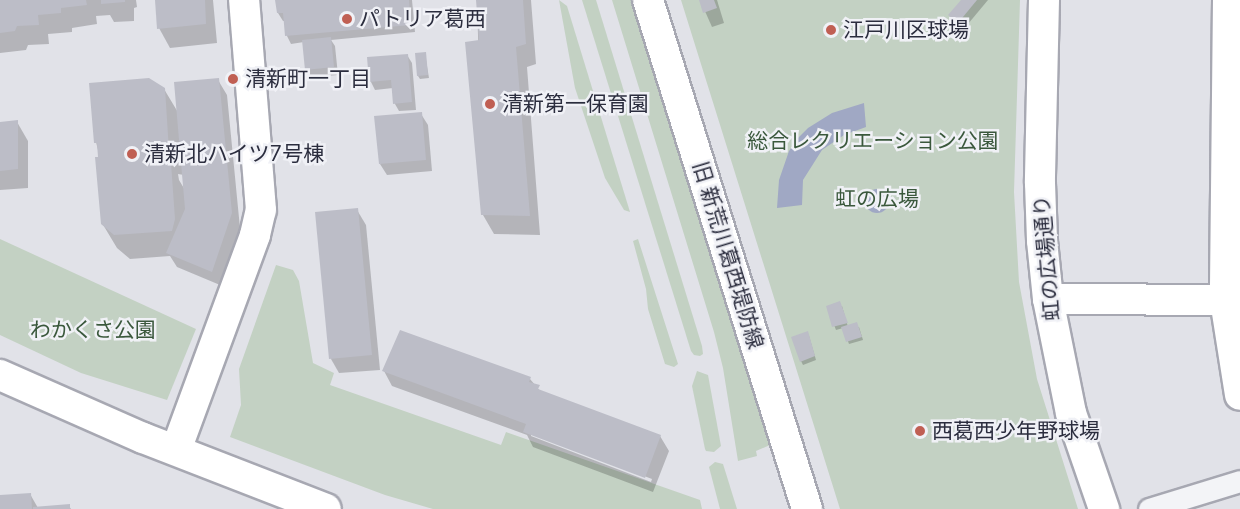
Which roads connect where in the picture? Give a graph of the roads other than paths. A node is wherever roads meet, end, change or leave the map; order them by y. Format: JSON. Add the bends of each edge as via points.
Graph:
{"nodes":[{"id":1,"x":244,"y":0,"type":"edge"},
{"id":2,"x":648,"y":0,"type":"edge"},
{"id":3,"x":1044,"y":0,"type":"edge"},
{"id":4,"x":1228,"y":0,"type":"edge"},
{"id":5,"x":1234,"y":31,"type":"edge"},
{"id":6,"x":1233,"y":177,"type":"edge"},
{"id":7,"x":1048,"y":299,"type":"junction"},
{"id":8,"x":1232,"y":300,"type":"edge"},
{"id":9,"x":0,"y":375,"type":"edge"},
{"id":10,"x":1240,"y":395,"type":"edge"},
{"id":11,"x":176,"y":450,"type":"junction"},
{"id":12,"x":1240,"y":481,"type":"edge"},
{"id":13,"x":326,"y":509,"type":"edge"},
{"id":14,"x":807,"y":509,"type":"edge"},
{"id":15,"x":1104,"y":509,"type":"edge"},
{"id":16,"x":1149,"y":509,"type":"edge"}],
"edges":[{"from":1,"to":11,"type":"street","via":[[260,217]]},
{"from":2,"to":14,"type":"street","name":"旧 新荒川葛西堤防線"},
{"from":3,"to":7,"type":"street","name":"虹の広場通り","via":[[1040,183]]},
{"from":4,"to":5,"type":"street"},
{"from":5,"to":6,"type":"street"},
{"from":6,"to":8,"type":"street"},
{"from":7,"to":8,"type":"street"},
{"from":7,"to":15,"type":"street","name":"虹の広場通り","via":[[1071,413]]},
{"from":8,"to":10,"type":"street"},
{"from":9,"to":11,"type":"street"},
{"from":11,"to":13,"type":"street"},
{"from":12,"to":16,"type":"street"}]}
